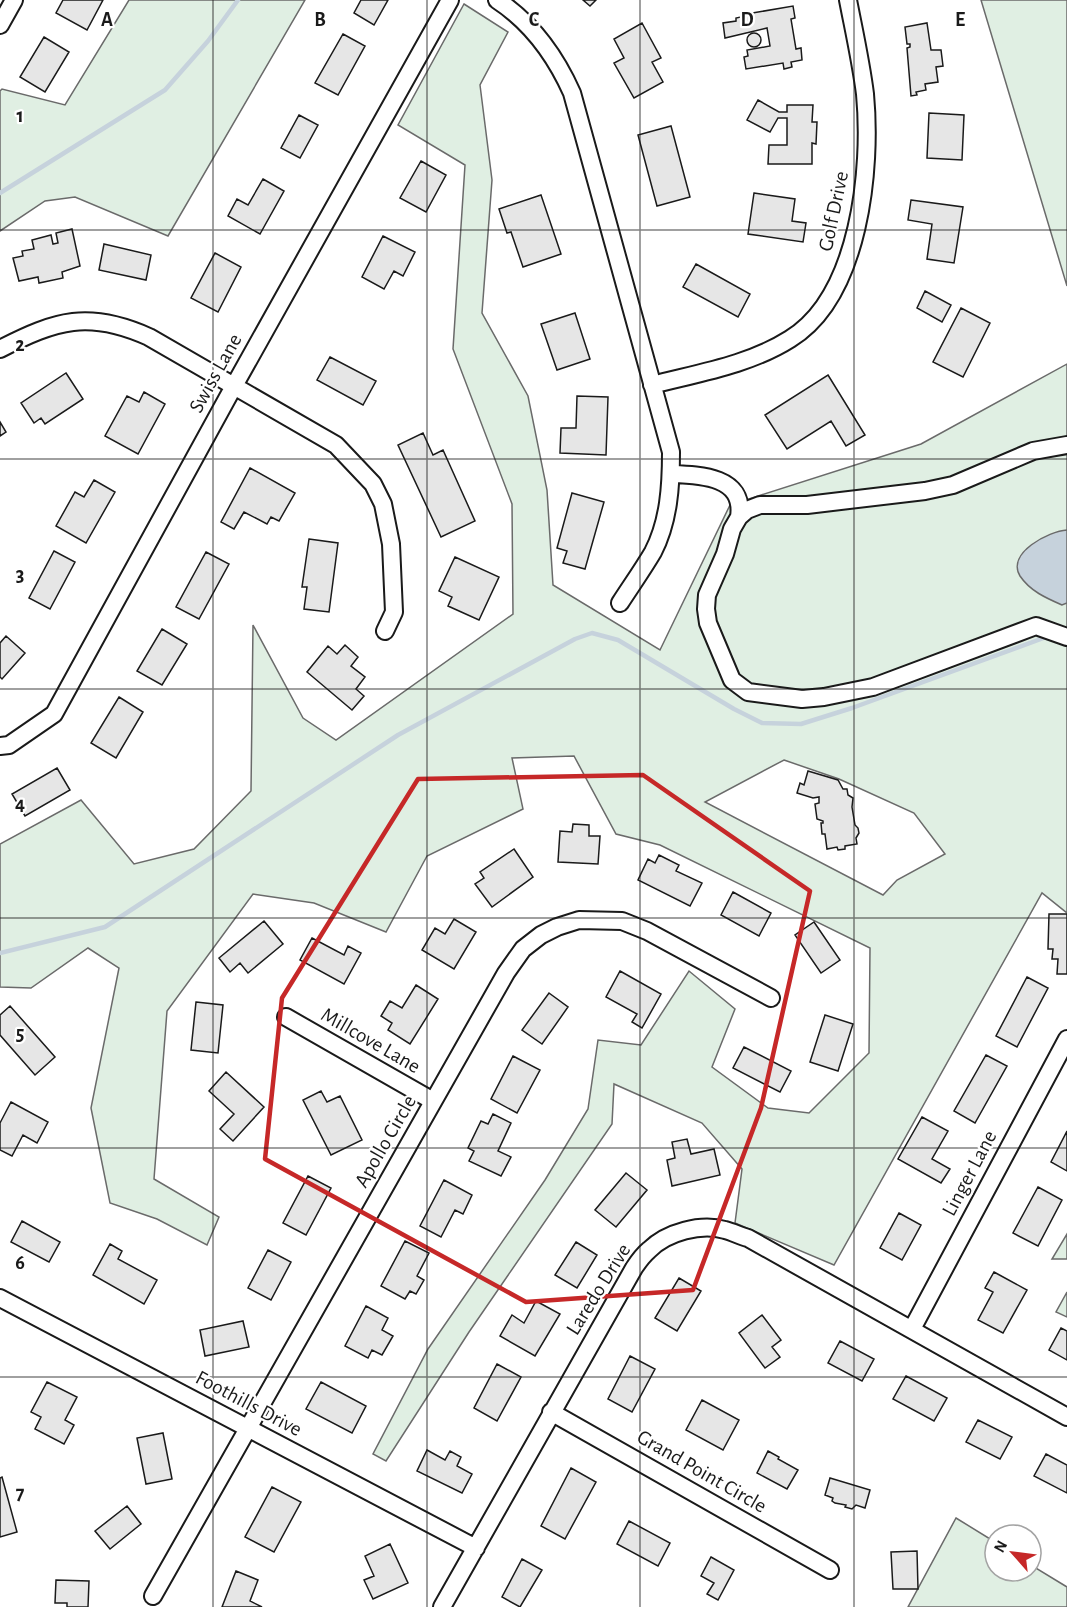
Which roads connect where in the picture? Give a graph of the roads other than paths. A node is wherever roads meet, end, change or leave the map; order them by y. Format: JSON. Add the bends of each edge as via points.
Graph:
{"nodes":[{"id":1,"x":14,"y":0,"type":"edge"},
{"id":2,"x":450,"y":0,"type":"edge"},
{"id":3,"x":497,"y":0,"type":"edge"},
{"id":4,"x":848,"y":0,"type":"edge"},
{"id":5,"x":0,"y":25,"type":"edge"},
{"id":6,"x":0,"y":350,"type":"edge"},
{"id":7,"x":652,"y":385,"type":"junction"},
{"id":8,"x":234,"y":386,"type":"junction"},
{"id":9,"x":1067,"y":445,"type":"edge"},
{"id":10,"x":671,"y":474,"type":"junction"},
{"id":11,"x":739,"y":518,"type":"junction"},
{"id":12,"x":620,"y":603,"type":"dead end"},
{"id":13,"x":385,"y":631,"type":"dead end"},
{"id":14,"x":1067,"y":637,"type":"edge"},
{"id":15,"x":0,"y":746,"type":"edge"},
{"id":16,"x":771,"y":998,"type":"dead end"},
{"id":17,"x":286,"y":1017,"type":"dead end"},
{"id":18,"x":1067,"y":1039,"type":"edge"},
{"id":19,"x":433,"y":1101,"type":"junction"},
{"id":20,"x":0,"y":1298,"type":"edge"},
{"id":21,"x":912,"y":1329,"type":"junction"},
{"id":22,"x":551,"y":1412,"type":"junction"},
{"id":23,"x":1067,"y":1417,"type":"edge"},
{"id":24,"x":248,"y":1428,"type":"junction"},
{"id":25,"x":476,"y":1548,"type":"junction"},
{"id":26,"x":830,"y":1570,"type":"dead end"},
{"id":27,"x":153,"y":1596,"type":"dead end"},
{"id":28,"x":442,"y":1607,"type":"edge"}],
"edges":[{"from":1,"to":5,"type":"street"},
{"from":2,"to":8,"type":"street","name":"Swiss Lane"},
{"from":3,"to":7,"type":"street","via":[[542,40],[572,93]]},
{"from":4,"to":7,"type":"street","name":"Golf Drive","via":[[865,95],[867,154],[855,235],[830,297],[811,321],[773,349]]},
{"from":6,"to":8,"type":"street","via":[[55,325],[115,324],[150,337]]},
{"from":7,"to":10,"type":"street","via":[[670,452]]},
{"from":8,"to":13,"type":"street","via":[[336,445],[373,484],[383,504],[391,544],[394,612]]},
{"from":8,"to":15,"type":"street","name":"Swiss Lane","via":[[54,714],[9,745]]},
{"from":9,"to":11,"type":"street","via":[[1033,452],[953,485],[843,501],[760,505]]},
{"from":10,"to":11,"type":"street","via":[[719,480],[737,495]]},
{"from":10,"to":12,"type":"street","via":[[667,512],[654,550]]},
{"from":11,"to":14,"type":"street","via":[[707,595],[706,609],[732,680],[747,692],[802,699],[824,697],[863,689],[1036,626]]},
{"from":16,"to":19,"type":"street","name":"Apollo Circle","via":[[647,931],[622,921],[579,920],[541,935],[523,948]]},
{"from":17,"to":19,"type":"street","name":"Millcove Lane"},
{"from":18,"to":21,"type":"street","name":"Linger Lane"},
{"from":19,"to":24,"type":"street","name":"Apollo Circle"},
{"from":20,"to":24,"type":"street","name":"Foothills Drive"},
{"from":21,"to":22,"type":"street","name":"Laredo Drive","via":[[748,1238],[723,1229],[683,1231],[650,1249],[634,1268]]},
{"from":21,"to":23,"type":"street","name":"Laredo Drive"},
{"from":22,"to":25,"type":"street","name":"Laredo Drive"},
{"from":22,"to":26,"type":"street","name":"Grand Point Circle"},
{"from":24,"to":25,"type":"street","name":"Foothills Drive"},
{"from":24,"to":27,"type":"street","name":"Apollo Circle"},
{"from":25,"to":28,"type":"street","name":"Laredo Drive"}]}
